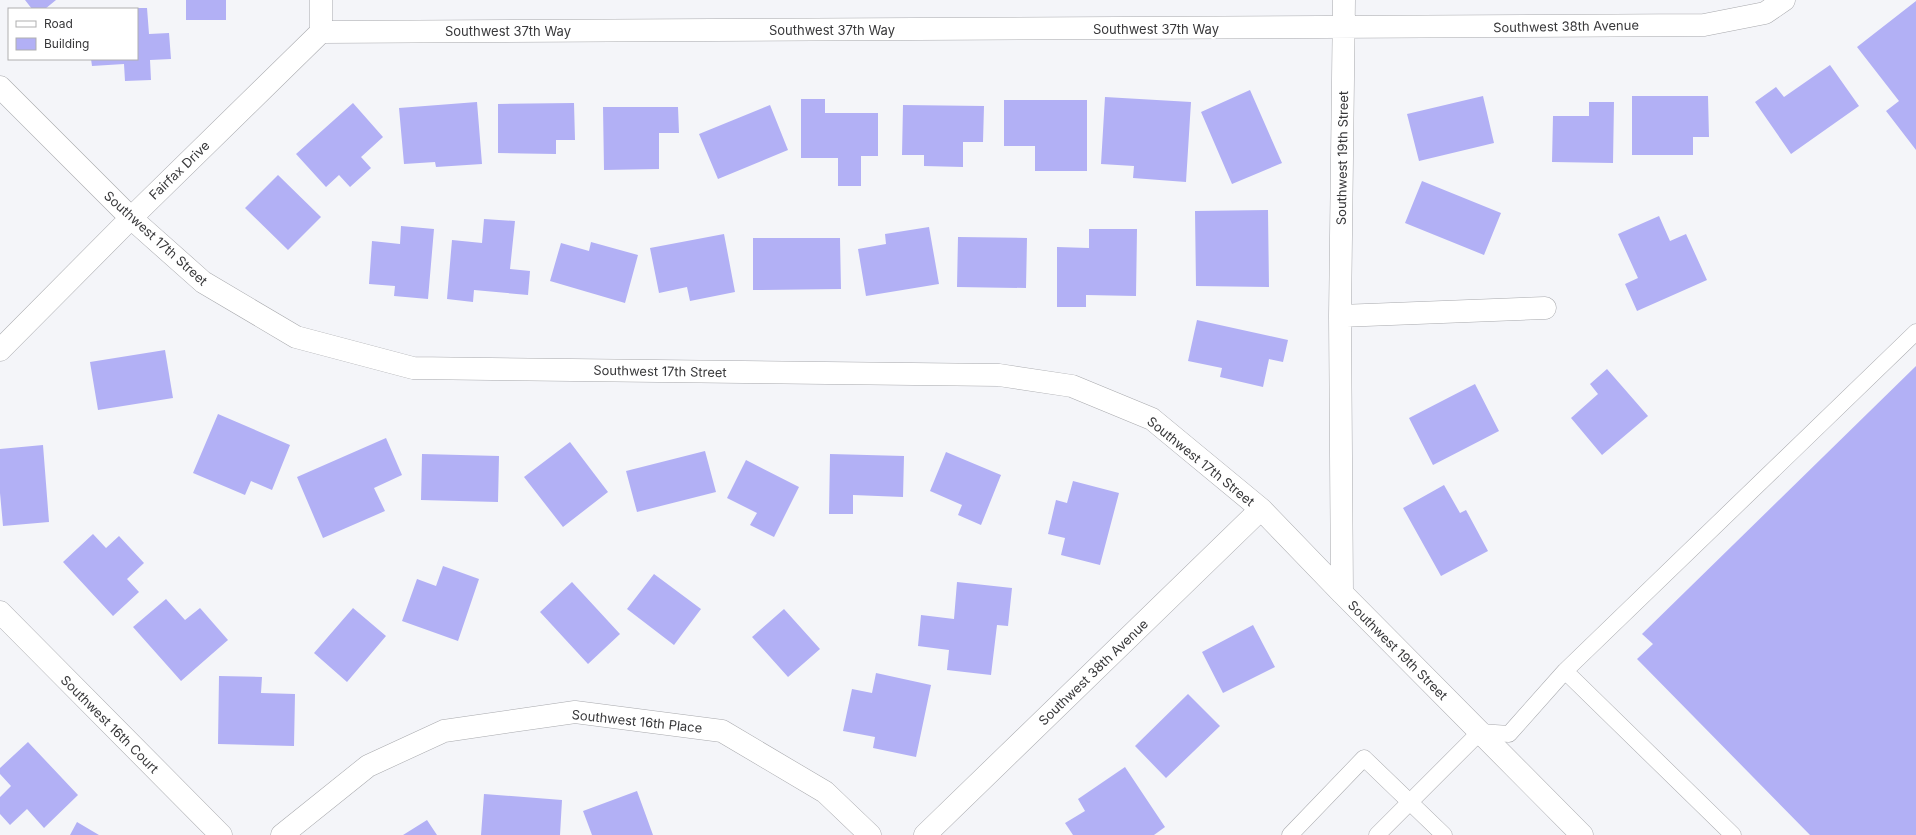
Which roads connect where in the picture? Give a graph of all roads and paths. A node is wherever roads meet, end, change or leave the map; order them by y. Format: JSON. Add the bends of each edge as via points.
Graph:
{"nodes":[{"id":1,"x":321,"y":0,"type":"edge"},
{"id":2,"x":1344,"y":0,"type":"edge"},
{"id":3,"x":1784,"y":0,"type":"edge"},
{"id":4,"x":1344,"y":28,"type":"junction"},
{"id":5,"x":321,"y":32,"type":"junction"},
{"id":6,"x":0,"y":87,"type":"edge"},
{"id":7,"x":131,"y":218,"type":"junction"},
{"id":8,"x":1545,"y":308,"type":"dead end"},
{"id":9,"x":1340,"y":316,"type":"junction"},
{"id":10,"x":1916,"y":332,"type":"edge"},
{"id":11,"x":0,"y":350,"type":"edge"},
{"id":12,"x":1261,"y":509,"type":"junction"},
{"id":13,"x":1342,"y":593,"type":"junction"},
{"id":14,"x":0,"y":612,"type":"edge"},
{"id":15,"x":1565,"y":670,"type":"junction"},
{"id":16,"x":1480,"y":732,"type":"junction"},
{"id":17,"x":1411,"y":802,"type":"junction"},
{"id":18,"x":221,"y":835,"type":"edge"},
{"id":19,"x":282,"y":835,"type":"edge"},
{"id":20,"x":870,"y":835,"type":"edge"},
{"id":21,"x":925,"y":835,"type":"edge"},
{"id":22,"x":1290,"y":835,"type":"edge"},
{"id":23,"x":1377,"y":835,"type":"edge"},
{"id":24,"x":1444,"y":835,"type":"edge"},
{"id":25,"x":1582,"y":835,"type":"edge"},
{"id":26,"x":1733,"y":835,"type":"edge"}],
"edges":[{"from":1,"to":5,"type":"street"},
{"from":2,"to":4,"type":"street","name":"Southwest 19th Street"},
{"from":3,"to":4,"type":"street","name":"Southwest 38th Avenue","via":[[1765,13],[1704,25]]},
{"from":4,"to":5,"type":"street","name":"Southwest 37th Way"},
{"from":4,"to":9,"type":"street","name":"Southwest 19th Street"},
{"from":5,"to":7,"type":"street","name":"Fairfax Drive"},
{"from":6,"to":7,"type":"street","name":"Southwest 17th Street"},
{"from":7,"to":11,"type":"street","name":"Fairfax Drive"},
{"from":7,"to":12,"type":"street","name":"Southwest 17th Street","via":[[203,282],[296,337],[413,368],[999,376],[1072,386],[1152,419]]},
{"from":8,"to":9,"type":"street"},
{"from":9,"to":13,"type":"street","name":"Southwest 19th Street"},
{"from":10,"to":15,"type":"lane"},
{"from":12,"to":13,"type":"street","name":"Southwest 17th Street"},
{"from":12,"to":21,"type":"street","name":"Southwest 38th Avenue"},
{"from":13,"to":16,"type":"street","name":"Southwest 19th Street"},
{"from":14,"to":18,"type":"street","name":"Southwest 16th Court"},
{"from":15,"to":16,"type":"lane","via":[[1509,734]]},
{"from":15,"to":26,"type":"lane"},
{"from":16,"to":17,"type":"lane"},
{"from":16,"to":25,"type":"street","name":"Southwest 19th Street"},
{"from":17,"to":22,"type":"lane","via":[[1364,758]]},
{"from":17,"to":23,"type":"lane"},
{"from":17,"to":24,"type":"lane"},
{"from":19,"to":20,"type":"street","name":"Southwest 16th Place","via":[[368,766],[444,731],[575,712],[722,731],[825,792]]}]}
